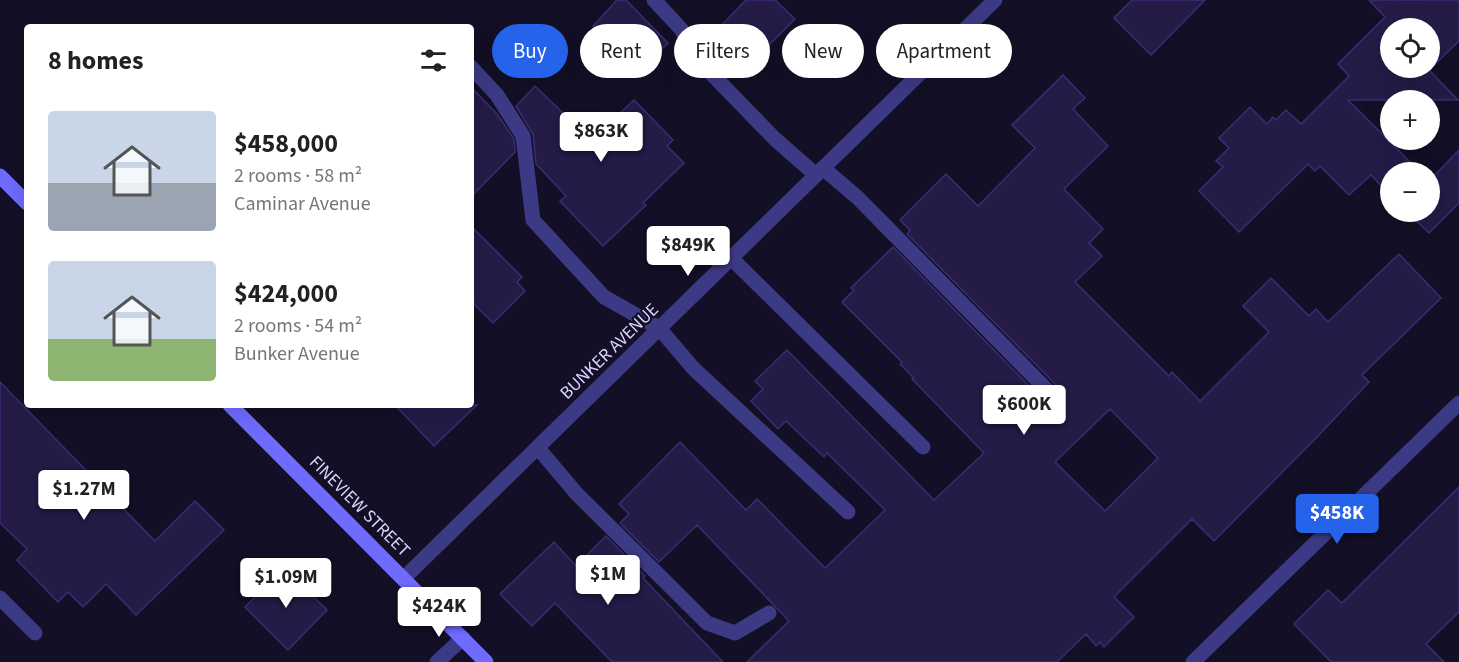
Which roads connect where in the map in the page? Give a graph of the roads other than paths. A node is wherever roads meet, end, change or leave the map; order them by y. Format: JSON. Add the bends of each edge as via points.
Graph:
{"nodes":[{"id":1,"x":654,"y":0,"type":"edge"},
{"id":2,"x":995,"y":0,"type":"edge"},
{"id":3,"x":474,"y":70,"type":"edge"},
{"id":4,"x":819,"y":172,"type":"junction"},
{"id":5,"x":0,"y":176,"type":"edge"},
{"id":6,"x":24,"y":200,"type":"edge"},
{"id":7,"x":731,"y":258,"type":"junction"},
{"id":8,"x":659,"y":328,"type":"junction"},
{"id":9,"x":1052,"y":395,"type":"dead end"},
{"id":10,"x":1459,"y":403,"type":"edge"},
{"id":11,"x":233,"y":408,"type":"edge"},
{"id":12,"x":922,"y":447,"type":"dead end"},
{"id":13,"x":538,"y":448,"type":"junction"},
{"id":14,"x":849,"y":512,"type":"dead end"},
{"id":15,"x":404,"y":578,"type":"junction"},
{"id":16,"x":0,"y":598,"type":"edge"},
{"id":17,"x":769,"y":613,"type":"dead end"},
{"id":18,"x":35,"y":633,"type":"dead end"},
{"id":19,"x":463,"y":638,"type":"junction"},
{"id":20,"x":437,"y":662,"type":"edge"},
{"id":21,"x":486,"y":662,"type":"edge"},
{"id":22,"x":1192,"y":662,"type":"edge"}],
"edges":[{"from":1,"to":4,"type":"street","via":[[681,29],[703,65],[775,139]]},
{"from":2,"to":4,"type":"street","name":"BUNKER AVENUE"},
{"from":3,"to":8,"type":"street","via":[[497,95],[523,136],[533,220],[604,297]]},
{"from":4,"to":7,"type":"street","name":"BUNKER AVENUE"},
{"from":4,"to":9,"type":"street","via":[[858,198]]},
{"from":5,"to":6,"type":"street"},
{"from":7,"to":8,"type":"street","name":"BUNKER AVENUE"},
{"from":7,"to":12,"type":"street"},
{"from":8,"to":13,"type":"street","name":"BUNKER AVENUE"},
{"from":8,"to":14,"type":"street","via":[[693,368]]},
{"from":10,"to":22,"type":"street"},
{"from":11,"to":15,"type":"street","name":"FINEVIEW STREET"},
{"from":13,"to":15,"type":"street","name":"BUNKER AVENUE"},
{"from":13,"to":17,"type":"street","via":[[576,493],[707,623],[735,633]]},
{"from":15,"to":19,"type":"street","name":"FINEVIEW STREET"},
{"from":16,"to":18,"type":"street"},
{"from":19,"to":20,"type":"street"},
{"from":19,"to":21,"type":"street","name":"FINEVIEW STREET"}]}
